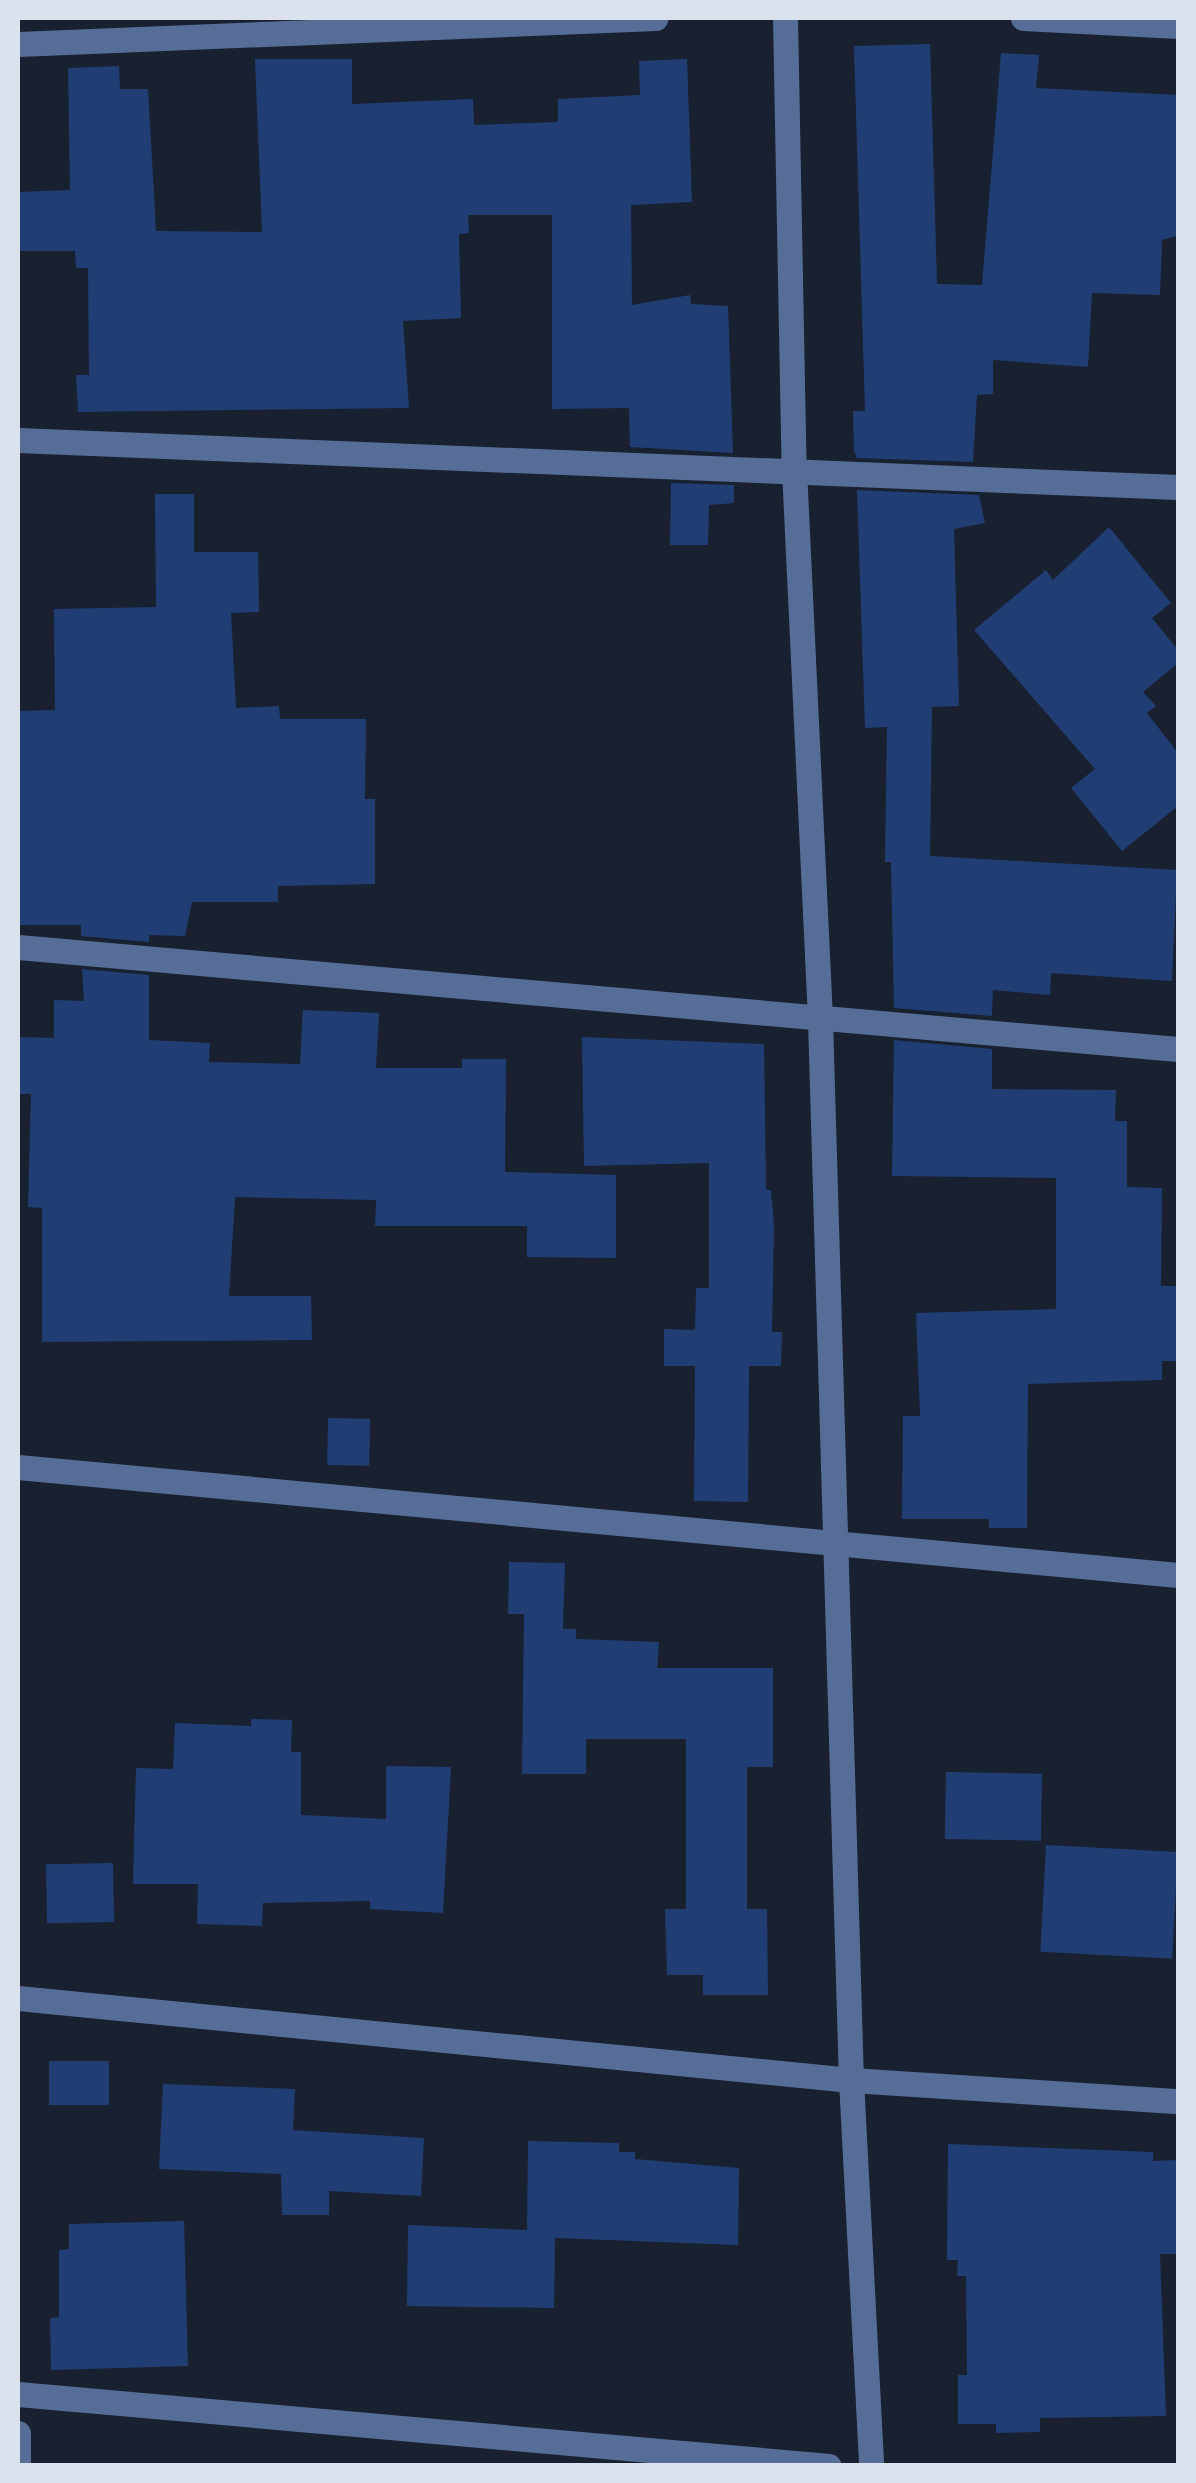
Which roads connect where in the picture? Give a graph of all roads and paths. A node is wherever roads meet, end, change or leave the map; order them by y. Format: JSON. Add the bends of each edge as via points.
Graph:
{"nodes":[{"id":1,"x":655,"y":18,"type":"edge"},
{"id":2,"x":786,"y":18,"type":"edge"},
{"id":3,"x":1022,"y":18,"type":"edge"},
{"id":4,"x":1178,"y":26,"type":"edge"},
{"id":5,"x":18,"y":44,"type":"edge"},
{"id":6,"x":18,"y":440,"type":"edge"},
{"id":7,"x":794,"y":469,"type":"junction"},
{"id":8,"x":1178,"y":487,"type":"edge"},
{"id":9,"x":18,"y":947,"type":"edge"},
{"id":10,"x":820,"y":1019,"type":"junction"},
{"id":11,"x":1178,"y":1049,"type":"edge"},
{"id":12,"x":18,"y":1467,"type":"edge"},
{"id":13,"x":833,"y":1538,"type":"junction"},
{"id":14,"x":1178,"y":1575,"type":"edge"},
{"id":15,"x":18,"y":1998,"type":"edge"},
{"id":16,"x":851,"y":2080,"type":"junction"},
{"id":17,"x":1178,"y":2101,"type":"edge"},
{"id":18,"x":18,"y":2394,"type":"edge"},
{"id":19,"x":18,"y":2434,"type":"edge"},
{"id":20,"x":18,"y":2466,"type":"edge"},
{"id":21,"x":829,"y":2466,"type":"edge"},
{"id":22,"x":872,"y":2466,"type":"edge"}],
"edges":[{"from":1,"to":5,"type":"street"},
{"from":2,"to":7,"type":"street"},
{"from":3,"to":4,"type":"street"},
{"from":6,"to":7,"type":"street"},
{"from":7,"to":8,"type":"street"},
{"from":7,"to":10,"type":"street"},
{"from":9,"to":10,"type":"street"},
{"from":10,"to":11,"type":"street"},
{"from":10,"to":13,"type":"street"},
{"from":12,"to":13,"type":"street"},
{"from":13,"to":14,"type":"street"},
{"from":13,"to":16,"type":"street"},
{"from":15,"to":16,"type":"street"},
{"from":16,"to":17,"type":"street"},
{"from":16,"to":22,"type":"street"},
{"from":18,"to":21,"type":"street"},
{"from":19,"to":20,"type":"street"}]}
